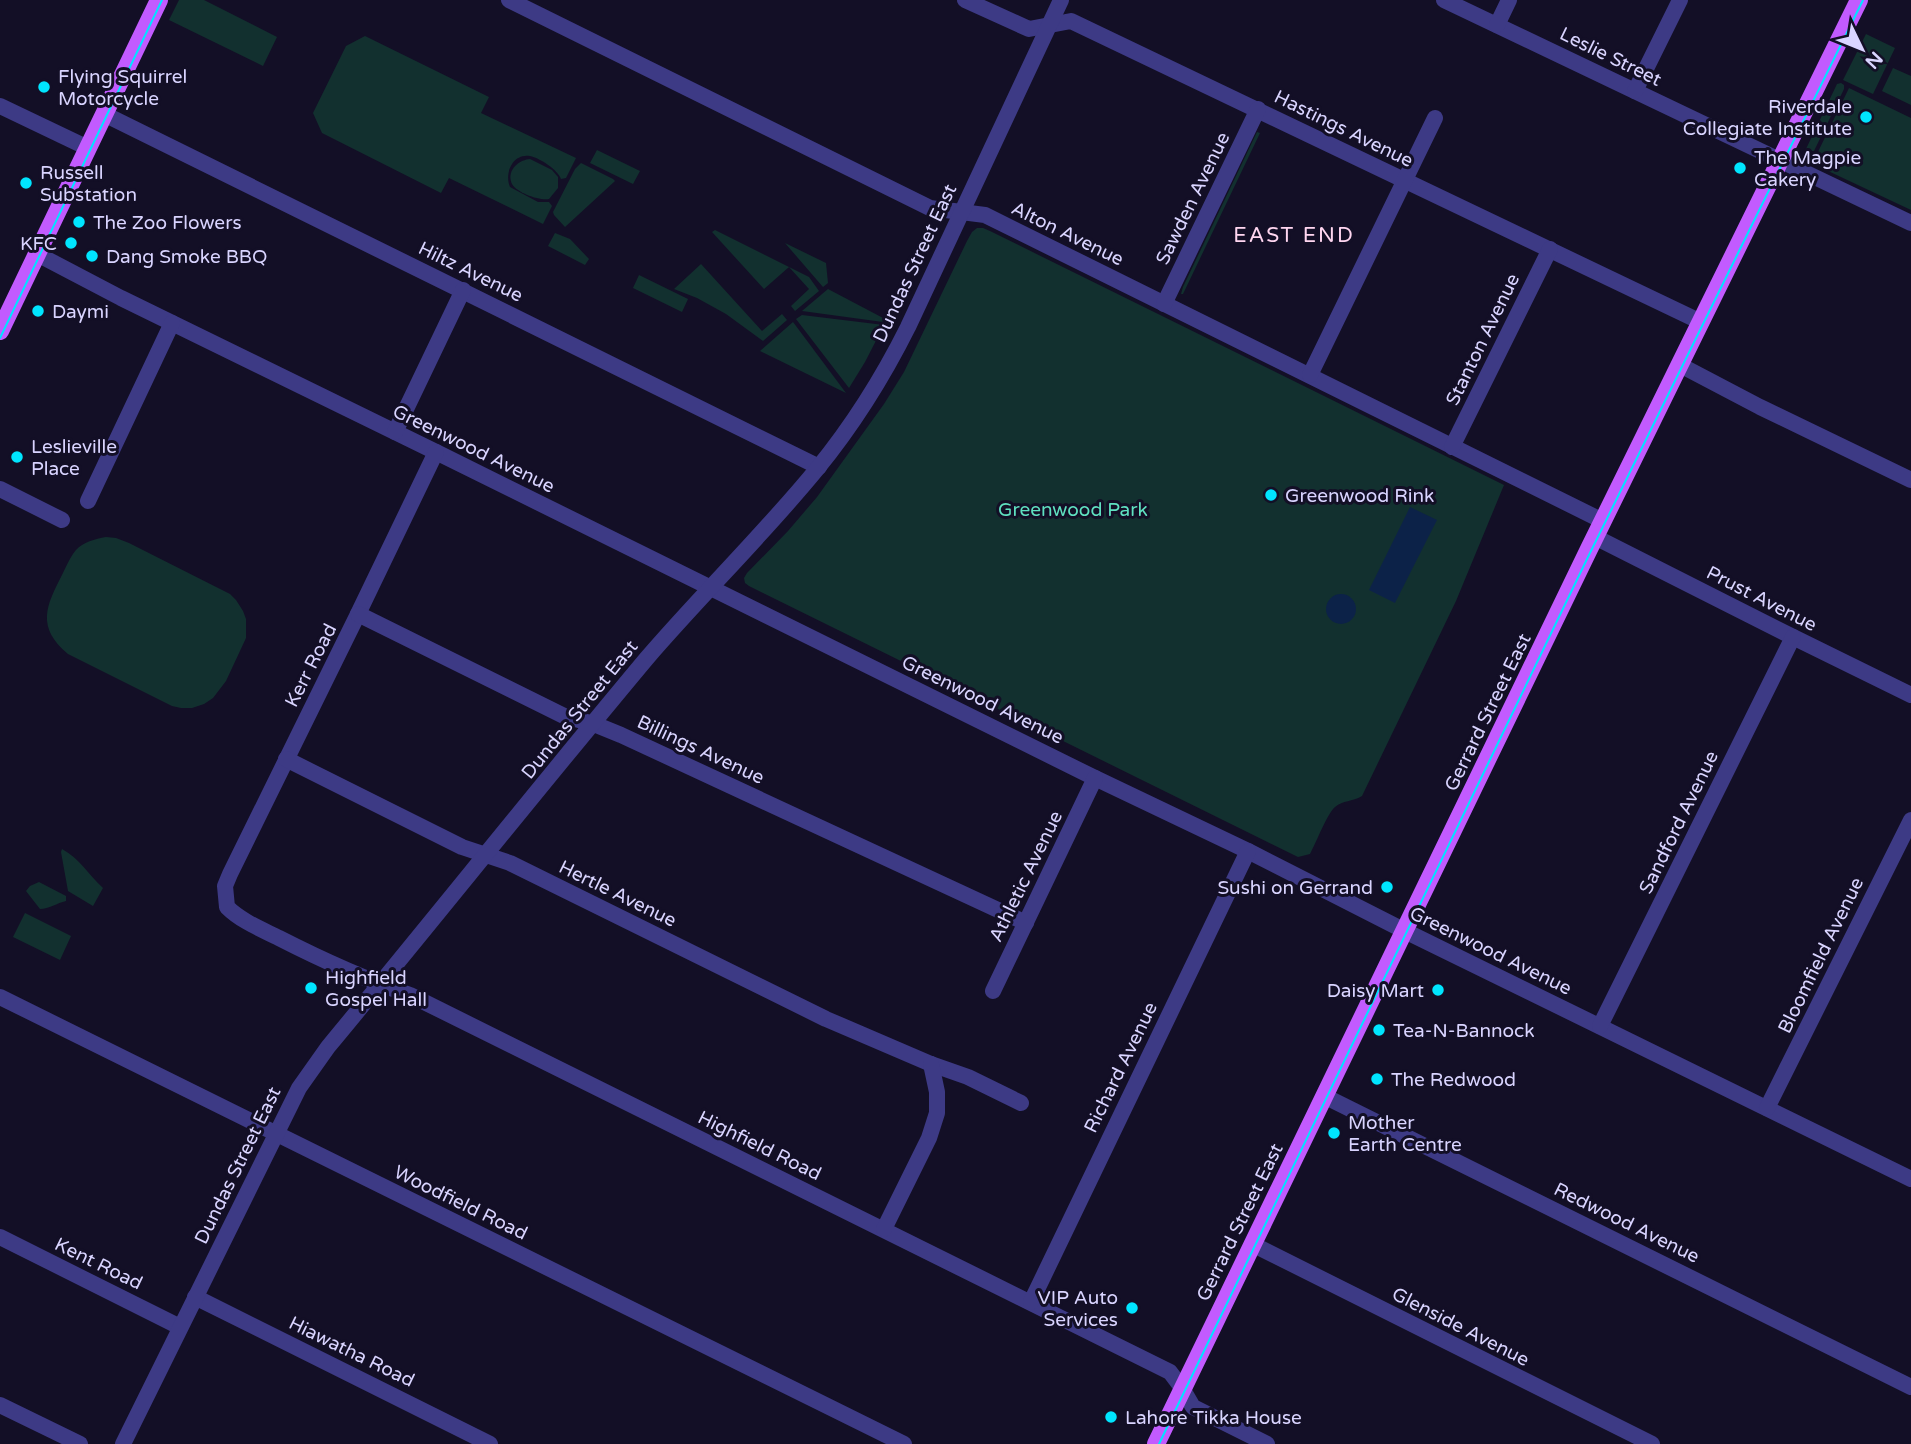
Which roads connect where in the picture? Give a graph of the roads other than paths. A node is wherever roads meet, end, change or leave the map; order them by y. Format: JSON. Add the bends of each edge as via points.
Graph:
{"nodes":[{"id":1,"x":159,"y":0,"type":"edge"},
{"id":2,"x":509,"y":0,"type":"edge"},
{"id":3,"x":965,"y":0,"type":"edge"},
{"id":4,"x":1061,"y":0,"type":"edge"},
{"id":5,"x":1444,"y":0,"type":"edge"},
{"id":6,"x":1509,"y":0,"type":"edge"},
{"id":7,"x":1680,"y":0,"type":"edge"},
{"id":8,"x":1859,"y":0,"type":"edge"},
{"id":9,"x":1497,"y":25,"type":"junction"},
{"id":10,"x":1049,"y":26,"type":"junction"},
{"id":11,"x":1635,"y":91,"type":"junction"},
{"id":12,"x":0,"y":106,"type":"edge"},
{"id":13,"x":1258,"y":109,"type":"junction"},
{"id":14,"x":104,"y":114,"type":"junction"},
{"id":15,"x":1435,"y":118,"type":"dead end"},
{"id":16,"x":88,"y":148,"type":"junction"},
{"id":17,"x":1781,"y":161,"type":"junction"},
{"id":18,"x":1405,"y":180,"type":"junction"},
{"id":19,"x":960,"y":213,"type":"junction"},
{"id":20,"x":1911,"y":223,"type":"edge"},
{"id":21,"x":1550,"y":249,"type":"junction"},
{"id":22,"x":37,"y":254,"type":"junction"},
{"id":23,"x":463,"y":290,"type":"junction"},
{"id":24,"x":1164,"y":304,"type":"junction"},
{"id":25,"x":1701,"y":322,"type":"junction"},
{"id":26,"x":172,"y":323,"type":"junction"},
{"id":27,"x":0,"y":331,"type":"edge"},
{"id":28,"x":1680,"y":365,"type":"junction"},
{"id":29,"x":1310,"y":375,"type":"junction"},
{"id":30,"x":395,"y":432,"type":"junction"},
{"id":31,"x":1452,"y":447,"type":"junction"},
{"id":32,"x":436,"y":452,"type":"junction"},
{"id":33,"x":818,"y":467,"type":"junction"},
{"id":34,"x":1911,"y":480,"type":"edge"},
{"id":35,"x":0,"y":489,"type":"edge"},
{"id":36,"x":88,"y":501,"type":"dead end"},
{"id":37,"x":62,"y":520,"type":"dead end"},
{"id":38,"x":1599,"y":529,"type":"junction"},
{"id":39,"x":711,"y":588,"type":"junction"},
{"id":40,"x":358,"y":614,"type":"junction"},
{"id":41,"x":1793,"y":638,"type":"junction"},
{"id":42,"x":1911,"y":695,"type":"edge"},
{"id":43,"x":594,"y":724,"type":"junction"},
{"id":44,"x":286,"y":760,"type":"junction"},
{"id":45,"x":1095,"y":778,"type":"junction"},
{"id":46,"x":1911,"y":820,"type":"edge"},
{"id":47,"x":1248,"y":851,"type":"junction"},
{"id":48,"x":485,"y":856,"type":"junction"},
{"id":49,"x":225,"y":898,"type":"joint"},
{"id":50,"x":1026,"y":923,"type":"junction"},
{"id":51,"x":1404,"y":931,"type":"junction"},
{"id":52,"x":380,"y":985,"type":"junction"},
{"id":53,"x":993,"y":991,"type":"dead end"},
{"id":54,"x":0,"y":997,"type":"edge"},
{"id":55,"x":1600,"y":1026,"type":"junction"},
{"id":56,"x":931,"y":1064,"type":"junction"},
{"id":57,"x":1324,"y":1096,"type":"junction"},
{"id":58,"x":1021,"y":1103,"type":"dead end"},
{"id":59,"x":1767,"y":1108,"type":"junction"},
{"id":60,"x":276,"y":1134,"type":"junction"},
{"id":61,"x":1911,"y":1179,"type":"edge"},
{"id":62,"x":884,"y":1229,"type":"junction"},
{"id":63,"x":0,"y":1237,"type":"edge"},
{"id":64,"x":1252,"y":1244,"type":"junction"},
{"id":65,"x":195,"y":1297,"type":"junction"},
{"id":66,"x":1031,"y":1302,"type":"junction"},
{"id":67,"x":180,"y":1327,"type":"junction"},
{"id":68,"x":1911,"y":1387,"type":"edge"},
{"id":69,"x":1182,"y":1388,"type":"junction"},
{"id":70,"x":0,"y":1405,"type":"edge"},
{"id":71,"x":80,"y":1444,"type":"edge"},
{"id":72,"x":123,"y":1444,"type":"edge"},
{"id":73,"x":490,"y":1444,"type":"edge"},
{"id":74,"x":904,"y":1444,"type":"edge"},
{"id":75,"x":1156,"y":1444,"type":"edge"},
{"id":76,"x":1267,"y":1444,"type":"edge"},
{"id":77,"x":1652,"y":1444,"type":"edge"}],
"edges":[{"from":1,"to":14,"type":"main road"},
{"from":2,"to":19,"type":"street","name":"Alton Avenue","via":[[930,208]]},
{"from":3,"to":10,"type":"street","name":"Hastings Avenue","via":[[1029,29]]},
{"from":4,"to":10,"type":"street","name":"Dundas Street East"},
{"from":5,"to":9,"type":"street","name":"Leslie Street"},
{"from":6,"to":9,"type":"street"},
{"from":7,"to":11,"type":"street"},
{"from":8,"to":17,"type":"main road","name":"Gerrard Street East"},
{"from":9,"to":11,"type":"street","name":"Leslie Street"},
{"from":10,"to":13,"type":"street","name":"Hastings Avenue","via":[[1071,21]]},
{"from":10,"to":19,"type":"street","name":"Dundas Street East"},
{"from":11,"to":17,"type":"street","name":"Leslie Street"},
{"from":12,"to":16,"type":"street"},
{"from":13,"to":18,"type":"street","name":"Hastings Avenue"},
{"from":13,"to":24,"type":"street","name":"Sawden Avenue"},
{"from":14,"to":16,"type":"main road"},
{"from":14,"to":23,"type":"street","name":"Hiltz Avenue"},
{"from":15,"to":18,"type":"street"},
{"from":16,"to":22,"type":"main road"},
{"from":17,"to":20,"type":"street","name":"Leslie Street"},
{"from":17,"to":25,"type":"main road","name":"Gerrard Street East"},
{"from":18,"to":21,"type":"street","name":"Hastings Avenue"},
{"from":18,"to":29,"type":"street"},
{"from":19,"to":24,"type":"street","name":"Alton Avenue","via":[[985,215]]},
{"from":19,"to":33,"type":"street","name":"Dundas Street East","via":[[887,369]]},
{"from":21,"to":25,"type":"street","name":"Hastings Avenue"},
{"from":21,"to":31,"type":"street","name":"Stanton Avenue"},
{"from":22,"to":26,"type":"street","name":"Greenwood Avenue"},
{"from":22,"to":27,"type":"main road"},
{"from":23,"to":30,"type":"street"},
{"from":23,"to":33,"type":"street","name":"Hiltz Avenue"},
{"from":24,"to":29,"type":"street","name":"Alton Avenue"},
{"from":25,"to":28,"type":"main road","name":"Gerrard Street East"},
{"from":26,"to":30,"type":"street","name":"Greenwood Avenue"},
{"from":26,"to":36,"type":"street"},
{"from":28,"to":34,"type":"street"},
{"from":28,"to":38,"type":"main road","name":"Gerrard Street East"},
{"from":29,"to":31,"type":"street","name":"Alton Avenue"},
{"from":30,"to":32,"type":"street","name":"Greenwood Avenue"},
{"from":31,"to":38,"type":"street","name":"Alton Avenue"},
{"from":32,"to":39,"type":"street","name":"Greenwood Avenue"},
{"from":32,"to":40,"type":"street","name":"Kerr Road"},
{"from":33,"to":39,"type":"street","name":"Dundas Street East"},
{"from":35,"to":37,"type":"street"},
{"from":38,"to":41,"type":"street","name":"Prust Avenue"},
{"from":38,"to":51,"type":"main road","name":"Gerrard Street East"},
{"from":39,"to":43,"type":"street","name":"Dundas Street East"},
{"from":39,"to":45,"type":"street","name":"Greenwood Avenue"},
{"from":40,"to":43,"type":"street","name":"Billings Avenue","via":[[564,716]]},
{"from":40,"to":44,"type":"street","name":"Kerr Road"},
{"from":41,"to":42,"type":"street","name":"Prust Avenue"},
{"from":41,"to":55,"type":"street","name":"Sandford Avenue"},
{"from":43,"to":48,"type":"street","name":"Dundas Street East"},
{"from":43,"to":50,"type":"street","name":"Billings Avenue"},
{"from":44,"to":48,"type":"street","name":"Hertle Avenue"},
{"from":44,"to":49,"type":"street","name":"Kerr Road","via":[[230,874]]},
{"from":45,"to":47,"type":"street","name":"Greenwood Avenue"},
{"from":45,"to":50,"type":"street","name":"Athletic Avenue"},
{"from":46,"to":59,"type":"street","name":"Bloomfield Avenue"},
{"from":47,"to":51,"type":"street","name":"Greenwood Avenue"},
{"from":47,"to":66,"type":"street","name":"Richard Avenue"},
{"from":48,"to":52,"type":"street","name":"Dundas Street East"},
{"from":48,"to":56,"type":"street","name":"Hertle Avenue","via":[[510,863],[826,1019]]},
{"from":49,"to":52,"type":"street","name":"Highfield Road","via":[[236,916]]},
{"from":50,"to":53,"type":"street","name":"Athletic Avenue"},
{"from":51,"to":55,"type":"street","name":"Greenwood Avenue"},
{"from":51,"to":57,"type":"main road","name":"Gerrard Street East"},
{"from":52,"to":60,"type":"street","name":"Dundas Street East","via":[[299,1088]]},
{"from":52,"to":62,"type":"street","name":"Highfield Road","via":[[410,995]]},
{"from":54,"to":60,"type":"street","name":"Woodfield Road"},
{"from":55,"to":59,"type":"street","name":"Greenwood Avenue"},
{"from":56,"to":58,"type":"street","name":"Hertle Avenue"},
{"from":56,"to":62,"type":"street","via":[[937,1114]]},
{"from":57,"to":64,"type":"main road","name":"Gerrard Street East"},
{"from":57,"to":68,"type":"street","name":"Redwood Avenue"},
{"from":59,"to":61,"type":"street","name":"Greenwood Avenue"},
{"from":60,"to":65,"type":"street","name":"Dundas Street East"},
{"from":60,"to":74,"type":"street","name":"Woodfield Road"},
{"from":62,"to":66,"type":"street","name":"Highfield Road"},
{"from":63,"to":67,"type":"street","name":"Kent Road"},
{"from":64,"to":69,"type":"main road","name":"Gerrard Street East"},
{"from":64,"to":77,"type":"street","name":"Glenside Avenue"},
{"from":65,"to":67,"type":"street","name":"Dundas Street East"},
{"from":65,"to":73,"type":"street","name":"Hiawatha Road"},
{"from":66,"to":69,"type":"street","name":"Highfield Road","via":[[1170,1372]]},
{"from":67,"to":72,"type":"street","name":"Dundas Street East"},
{"from":69,"to":75,"type":"main road","name":"Gerrard Street East"},
{"from":69,"to":76,"type":"street","name":"Highfield Road","via":[[1193,1407]]},
{"from":70,"to":71,"type":"street"}]}
